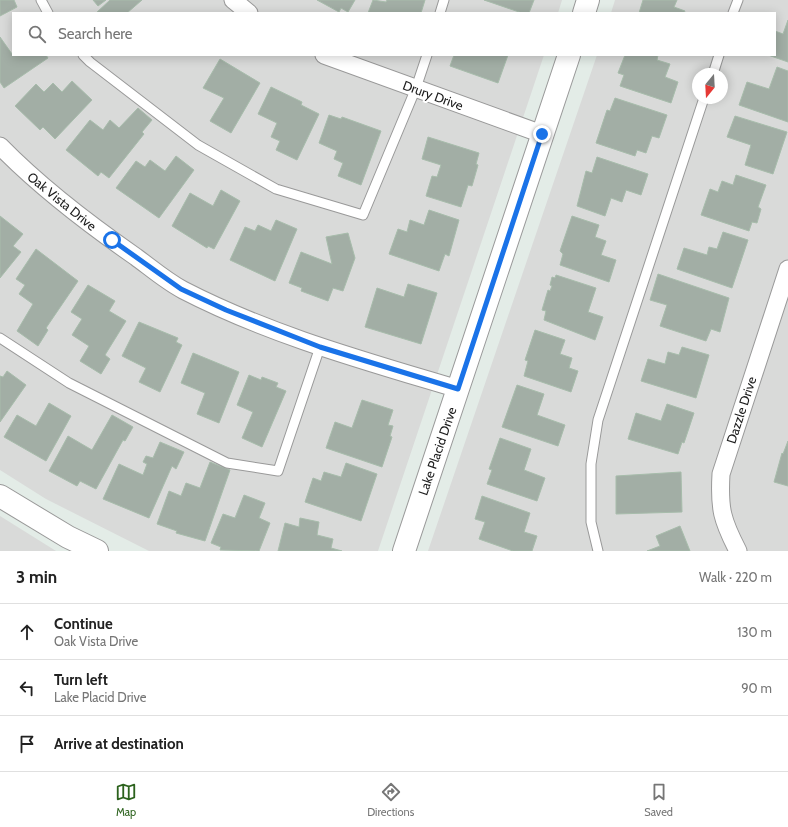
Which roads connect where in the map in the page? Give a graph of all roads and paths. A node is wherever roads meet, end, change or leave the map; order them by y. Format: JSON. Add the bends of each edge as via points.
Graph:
{"nodes":[{"id":1,"x":41,"y":0,"type":"edge"},
{"id":2,"x":444,"y":0,"type":"edge"},
{"id":3,"x":588,"y":0,"type":"edge"},
{"id":4,"x":738,"y":0,"type":"edge"},
{"id":5,"x":236,"y":1,"type":"edge"},
{"id":6,"x":47,"y":12,"type":"edge"},
{"id":7,"x":248,"y":12,"type":"edge"},
{"id":8,"x":440,"y":12,"type":"edge"},
{"id":9,"x":584,"y":12,"type":"edge"},
{"id":10,"x":733,"y":12,"type":"edge"},
{"id":11,"x":84,"y":56,"type":"edge"},
{"id":12,"x":327,"y":56,"type":"edge"},
{"id":13,"x":427,"y":56,"type":"edge"},
{"id":14,"x":569,"y":56,"type":"edge"},
{"id":15,"x":719,"y":56,"type":"edge"},
{"id":16,"x":714,"y":68,"type":"edge"},
{"id":17,"x":416,"y":88,"type":"junction"},
{"id":18,"x":702,"y":104,"type":"edge"},
{"id":19,"x":542,"y":134,"type":"junction"},
{"id":20,"x":0,"y":146,"type":"edge"},
{"id":21,"x":788,"y":269,"type":"edge"},
{"id":22,"x":0,"y":338,"type":"edge"},
{"id":23,"x":320,"y":347,"type":"junction"},
{"id":24,"x":458,"y":389,"type":"junction"},
{"id":25,"x":0,"y":496,"type":"edge"},
{"id":26,"x":98,"y":551,"type":"edge"},
{"id":27,"x":404,"y":551,"type":"edge"},
{"id":28,"x":598,"y":551,"type":"edge"},
{"id":29,"x":738,"y":551,"type":"edge"}],
"edges":[{"from":1,"to":6,"type":"lane"},
{"from":2,"to":8,"type":"lane"},
{"from":3,"to":9,"type":"street"},
{"from":4,"to":10,"type":"lane"},
{"from":5,"to":7,"type":"street"},
{"from":11,"to":17,"type":"lane","via":[[198,145],[276,189],[363,215]]},
{"from":12,"to":17,"type":"street","name":"Drury Drive"},
{"from":13,"to":17,"type":"lane"},
{"from":14,"to":19,"type":"street","name":"Lake Placid Drive"},
{"from":15,"to":16,"type":"lane"},
{"from":17,"to":19,"type":"street","name":"Drury Drive"},
{"from":18,"to":28,"type":"lane","via":[[598,420],[591,464],[591,522]]},
{"from":19,"to":24,"type":"street","name":"Lake Placid Drive"},
{"from":20,"to":23,"type":"street","name":"Oak Vista Drive","via":[[28,174],[69,208],[181,289],[226,310]]},
{"from":21,"to":29,"type":"street","name":"Dazzle Drive","via":[[721,474],[720,494],[725,525]]},
{"from":22,"to":23,"type":"lane","via":[[69,383],[227,463],[278,471]]},
{"from":23,"to":24,"type":"street","name":"Oak Vista Drive"},
{"from":24,"to":27,"type":"street","name":"Lake Placid Drive"},
{"from":25,"to":26,"type":"street","via":[[68,537]]}]}
